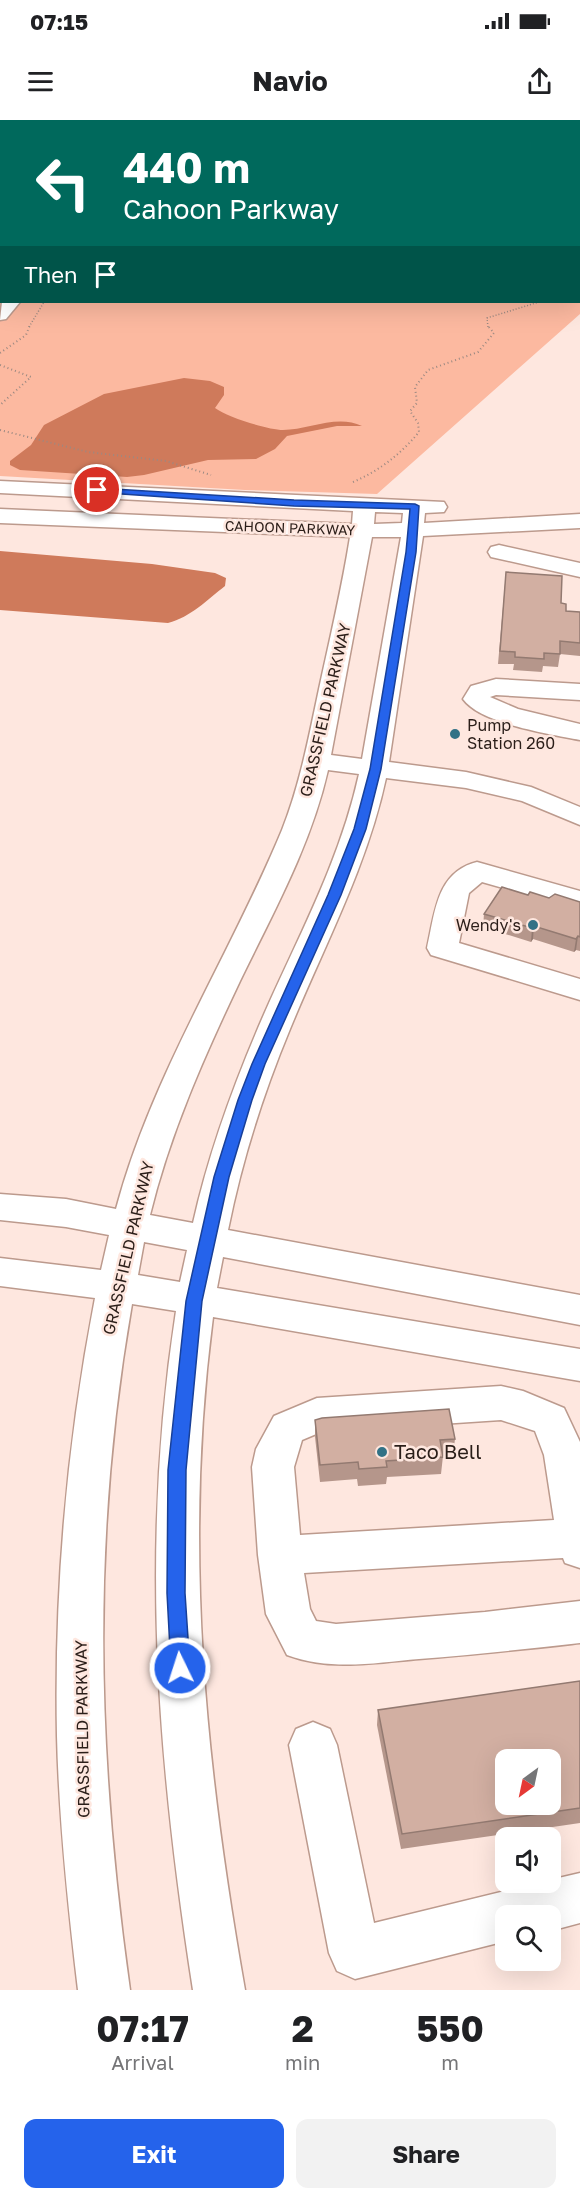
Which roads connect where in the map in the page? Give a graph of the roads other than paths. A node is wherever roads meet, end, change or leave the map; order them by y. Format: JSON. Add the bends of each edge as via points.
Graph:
{"nodes":[{"id":1,"x":10,"y":303,"type":"edge"},
{"id":2,"x":0,"y":315,"type":"edge"},
{"id":3,"x":0,"y":486,"type":"edge"},
{"id":4,"x":580,"y":505,"type":"edge"},
{"id":5,"x":0,"y":516,"type":"edge"},
{"id":6,"x":364,"y":518,"type":"junction"},
{"id":7,"x":414,"y":518,"type":"junction"},
{"id":8,"x":580,"y":521,"type":"edge"},
{"id":9,"x":499,"y":552,"type":"dead end"},
{"id":10,"x":580,"y":570,"type":"edge"},
{"id":11,"x":580,"y":692,"type":"edge"},
{"id":12,"x":580,"y":732,"type":"edge"},
{"id":13,"x":317,"y":761,"type":"junction"},
{"id":14,"x":375,"y":769,"type":"junction"},
{"id":15,"x":576,"y":809,"type":"edge"},
{"id":16,"x":580,"y":901,"type":"edge"},
{"id":17,"x":580,"y":990,"type":"edge"},
{"id":18,"x":0,"y":1207,"type":"edge"},
{"id":19,"x":130,"y":1224,"type":"junction"},
{"id":20,"x":207,"y":1239,"type":"junction"},
{"id":21,"x":0,"y":1272,"type":"edge"},
{"id":22,"x":116,"y":1286,"type":"junction"},
{"id":23,"x":194,"y":1301,"type":"junction"},
{"id":24,"x":580,"y":1310,"type":"edge"},
{"id":25,"x":580,"y":1365,"type":"edge"},
{"id":26,"x":579,"y":1544,"type":"edge"},
{"id":27,"x":280,"y":1555,"type":"junction"},
{"id":28,"x":580,"y":1622,"type":"edge"},
{"id":29,"x":313,"y":1745,"type":"dead end"},
{"id":30,"x":580,"y":1898,"type":"edge"},
{"id":31,"x":552,"y":1905,"type":"edge"},
{"id":32,"x":495,"y":1919,"type":"edge"},
{"id":33,"x":104,"y":1990,"type":"edge"},
{"id":34,"x":219,"y":1990,"type":"edge"}],
"edges":[{"from":1,"to":2,"type":"street"},
{"from":3,"to":6,"type":"street","name":"CAHOON PARKWAY"},
{"from":4,"to":7,"type":"street","name":"CAHOON PARKWAY","via":[[467,507]]},
{"from":5,"to":6,"type":"street","name":"CAHOON PARKWAY"},
{"from":6,"to":7,"type":"street","name":"CAHOON PARKWAY"},
{"from":6,"to":13,"type":"street","name":"GRASSFIELD PARKWAY"},
{"from":7,"to":8,"type":"street","name":"CAHOON PARKWAY"},
{"from":7,"to":14,"type":"street"},
{"from":9,"to":10,"type":"street"},
{"from":11,"to":12,"type":"street","via":[[496,687],[480,691],[476,699],[482,706],[503,713]]},
{"from":13,"to":14,"type":"street"},
{"from":13,"to":19,"type":"street","name":"GRASSFIELD PARKWAY","via":[[297,827],[177,1082]]},
{"from":14,"to":15,"type":"street","via":[[466,780]]},
{"from":14,"to":20,"type":"street","via":[[349,859],[245,1100]]},
{"from":16,"to":17,"type":"street","via":[[477,871],[455,890],[442,948]]},
{"from":18,"to":19,"type":"street","via":[[66,1212]]},
{"from":19,"to":20,"type":"street"},
{"from":19,"to":22,"type":"street","name":"GRASSFIELD PARKWAY"},
{"from":20,"to":23,"type":"street"},
{"from":20,"to":24,"type":"street"},
{"from":21,"to":22,"type":"street"},
{"from":22,"to":23,"type":"street"},
{"from":22,"to":33,"type":"street","name":"GRASSFIELD PARKWAY","via":[[94,1413],[82,1544],[79,1638],[85,1835]]},
{"from":23,"to":25,"type":"street"},
{"from":23,"to":34,"type":"street","via":[[177,1470],[176,1593],[189,1786]]},
{"from":26,"to":27,"type":"street"},
{"from":26,"to":27,"type":"street","via":[[565,1455],[550,1420],[501,1403],[317,1415],[288,1428],[276,1449],[273,1467]]},
{"from":27,"to":28,"type":"street","via":[[288,1614],[303,1640],[336,1645]]},
{"from":29,"to":32,"type":"street","via":[[356,1953]]},
{"from":30,"to":31,"type":"street"}]}
